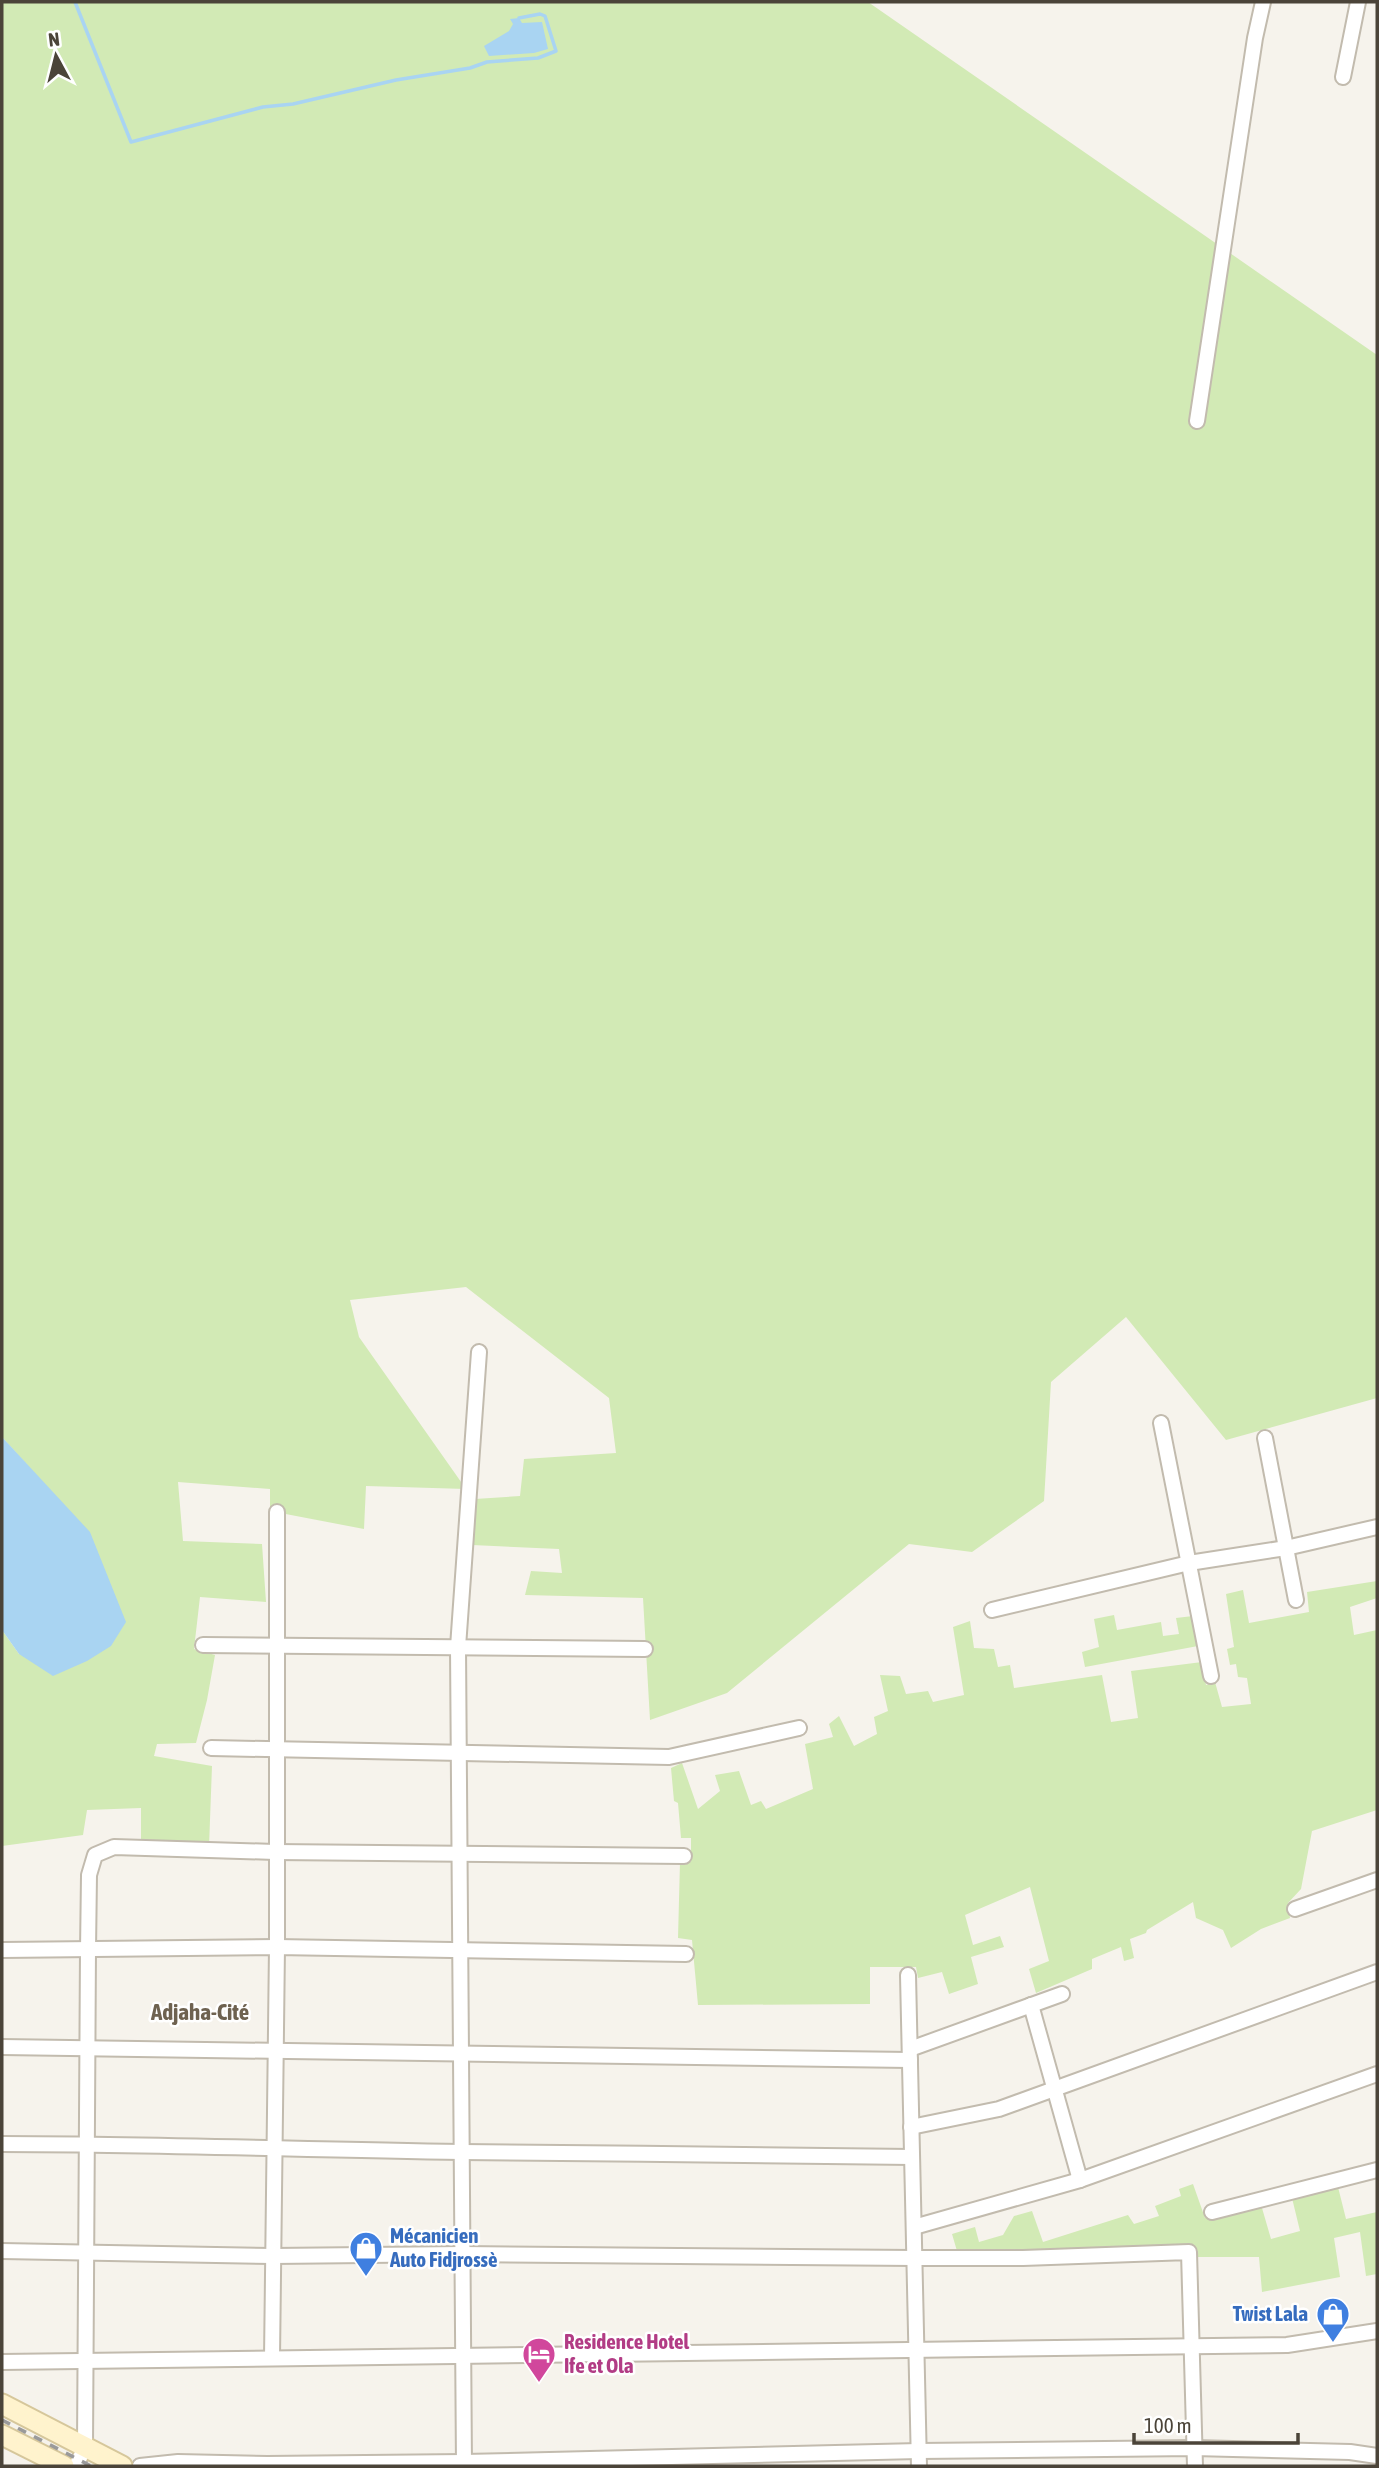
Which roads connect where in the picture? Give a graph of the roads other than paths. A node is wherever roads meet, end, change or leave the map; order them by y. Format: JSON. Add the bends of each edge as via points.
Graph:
{"nodes":[{"id":1,"x":1263,"y":2,"type":"edge"},
{"id":2,"x":1358,"y":2,"type":"edge"},
{"id":3,"x":1343,"y":77,"type":"dead end"},
{"id":4,"x":1197,"y":421,"type":"dead end"},
{"id":5,"x":479,"y":1352,"type":"dead end"},
{"id":6,"x":1161,"y":1423,"type":"dead end"},
{"id":7,"x":1265,"y":1438,"type":"dead end"},
{"id":8,"x":277,"y":1512,"type":"dead end"},
{"id":9,"x":1377,"y":1527,"type":"edge"},
{"id":10,"x":1286,"y":1548,"type":"junction"},
{"id":11,"x":1189,"y":1563,"type":"junction"},
{"id":12,"x":1297,"y":1600,"type":"dead end"},
{"id":13,"x":992,"y":1610,"type":"dead end"},
{"id":14,"x":203,"y":1645,"type":"dead end"},
{"id":15,"x":276,"y":1645,"type":"junction"},
{"id":16,"x":458,"y":1647,"type":"junction"},
{"id":17,"x":645,"y":1649,"type":"dead end"},
{"id":18,"x":1211,"y":1676,"type":"dead end"},
{"id":19,"x":799,"y":1728,"type":"dead end"},
{"id":20,"x":211,"y":1748,"type":"dead end"},
{"id":21,"x":276,"y":1749,"type":"junction"},
{"id":22,"x":458,"y":1753,"type":"junction"},
{"id":23,"x":275,"y":1852,"type":"junction"},
{"id":24,"x":459,"y":1854,"type":"junction"},
{"id":25,"x":684,"y":1856,"type":"dead end"},
{"id":26,"x":1377,"y":1880,"type":"edge"},
{"id":27,"x":1295,"y":1909,"type":"dead end"},
{"id":28,"x":277,"y":1947,"type":"junction"},
{"id":29,"x":461,"y":1949,"type":"junction"},
{"id":30,"x":2,"y":1950,"type":"edge"},
{"id":31,"x":88,"y":1950,"type":"junction"},
{"id":32,"x":687,"y":1954,"type":"dead end"},
{"id":33,"x":1377,"y":1972,"type":"edge"},
{"id":34,"x":908,"y":1975,"type":"dead end"},
{"id":35,"x":1062,"y":1994,"type":"dead end"},
{"id":36,"x":1031,"y":2005,"type":"junction"},
{"id":37,"x":2,"y":2047,"type":"edge"},
{"id":38,"x":88,"y":2049,"type":"junction"},
{"id":39,"x":274,"y":2051,"type":"junction"},
{"id":40,"x":460,"y":2054,"type":"junction"},
{"id":41,"x":910,"y":2054,"type":"junction"},
{"id":42,"x":1377,"y":2074,"type":"edge"},
{"id":43,"x":1055,"y":2088,"type":"junction"},
{"id":44,"x":911,"y":2127,"type":"junction"},
{"id":45,"x":2,"y":2144,"type":"edge"},
{"id":46,"x":87,"y":2144,"type":"junction"},
{"id":47,"x":273,"y":2147,"type":"junction"},
{"id":48,"x":461,"y":2152,"type":"junction"},
{"id":49,"x":912,"y":2157,"type":"junction"},
{"id":50,"x":1377,"y":2171,"type":"edge"},
{"id":51,"x":1080,"y":2180,"type":"junction"},
{"id":52,"x":1212,"y":2213,"type":"dead end"},
{"id":53,"x":914,"y":2227,"type":"junction"},
{"id":54,"x":2,"y":2251,"type":"edge"},
{"id":55,"x":86,"y":2251,"type":"junction"},
{"id":56,"x":462,"y":2254,"type":"junction"},
{"id":57,"x":273,"y":2256,"type":"junction"},
{"id":58,"x":914,"y":2258,"type":"junction"},
{"id":59,"x":1377,"y":2331,"type":"edge"},
{"id":60,"x":1192,"y":2347,"type":"junction"},
{"id":61,"x":916,"y":2350,"type":"junction"},
{"id":62,"x":462,"y":2356,"type":"junction"},
{"id":63,"x":272,"y":2358,"type":"junction"},
{"id":64,"x":86,"y":2361,"type":"junction"},
{"id":65,"x":2,"y":2362,"type":"edge"},
{"id":66,"x":2,"y":2404,"type":"edge"},
{"id":67,"x":2,"y":2435,"type":"edge"},
{"id":68,"x":85,"y":2447,"type":"junction"},
{"id":69,"x":1194,"y":2448,"type":"junction"},
{"id":70,"x":1377,"y":2456,"type":"edge"},
{"id":71,"x":919,"y":2459,"type":"edge"},
{"id":72,"x":464,"y":2464,"type":"edge"},
{"id":73,"x":64,"y":2466,"type":"edge"},
{"id":74,"x":76,"y":2466,"type":"edge"},
{"id":75,"x":121,"y":2466,"type":"edge"},
{"id":76,"x":140,"y":2466,"type":"edge"},
{"id":77,"x":1195,"y":2466,"type":"edge"}],
"edges":[{"from":1,"to":4,"type":"street"},
{"from":2,"to":3,"type":"street"},
{"from":5,"to":16,"type":"street"},
{"from":6,"to":11,"type":"street"},
{"from":7,"to":10,"type":"street"},
{"from":8,"to":15,"type":"street"},
{"from":9,"to":10,"type":"street"},
{"from":10,"to":11,"type":"street"},
{"from":10,"to":12,"type":"street"},
{"from":11,"to":13,"type":"street"},
{"from":11,"to":18,"type":"street"},
{"from":14,"to":15,"type":"street"},
{"from":15,"to":16,"type":"street"},
{"from":15,"to":21,"type":"street"},
{"from":16,"to":17,"type":"street"},
{"from":16,"to":22,"type":"street"},
{"from":19,"to":22,"type":"street","via":[[669,1757]]},
{"from":20,"to":21,"type":"street"},
{"from":21,"to":22,"type":"street"},
{"from":21,"to":23,"type":"street"},
{"from":22,"to":24,"type":"street"},
{"from":23,"to":24,"type":"street"},
{"from":23,"to":28,"type":"street"},
{"from":23,"to":31,"type":"street","via":[[114,1847],[95,1855],[89,1875]]},
{"from":24,"to":25,"type":"street"},
{"from":24,"to":29,"type":"street"},
{"from":26,"to":27,"type":"street"},
{"from":28,"to":29,"type":"street"},
{"from":28,"to":31,"type":"street"},
{"from":28,"to":39,"type":"street"},
{"from":29,"to":32,"type":"street"},
{"from":29,"to":40,"type":"street"},
{"from":30,"to":31,"type":"street"},
{"from":31,"to":38,"type":"street"},
{"from":33,"to":43,"type":"street"},
{"from":34,"to":41,"type":"street"},
{"from":35,"to":36,"type":"street"},
{"from":36,"to":41,"type":"street"},
{"from":36,"to":43,"type":"street"},
{"from":37,"to":38,"type":"street"},
{"from":38,"to":39,"type":"street"},
{"from":38,"to":46,"type":"street"},
{"from":39,"to":40,"type":"street"},
{"from":39,"to":47,"type":"street"},
{"from":40,"to":41,"type":"street"},
{"from":40,"to":48,"type":"street"},
{"from":41,"to":44,"type":"street"},
{"from":42,"to":51,"type":"street"},
{"from":43,"to":44,"type":"street","via":[[999,2109]]},
{"from":43,"to":51,"type":"street"},
{"from":44,"to":49,"type":"street"},
{"from":45,"to":46,"type":"street"},
{"from":46,"to":47,"type":"street"},
{"from":46,"to":55,"type":"street"},
{"from":47,"to":48,"type":"street"},
{"from":47,"to":57,"type":"street"},
{"from":48,"to":49,"type":"street"},
{"from":48,"to":56,"type":"street"},
{"from":49,"to":53,"type":"street"},
{"from":50,"to":52,"type":"street"},
{"from":51,"to":53,"type":"street"},
{"from":53,"to":58,"type":"street"},
{"from":54,"to":55,"type":"street"},
{"from":55,"to":57,"type":"street"},
{"from":55,"to":64,"type":"street"},
{"from":56,"to":57,"type":"street"},
{"from":56,"to":58,"type":"street"},
{"from":56,"to":62,"type":"street"},
{"from":57,"to":63,"type":"street"},
{"from":58,"to":60,"type":"street","via":[[1189,2252]]},
{"from":58,"to":61,"type":"street"},
{"from":59,"to":60,"type":"street","via":[[1287,2345]]},
{"from":60,"to":61,"type":"street"},
{"from":60,"to":69,"type":"street"},
{"from":61,"to":62,"type":"street"},
{"from":61,"to":71,"type":"street"},
{"from":62,"to":63,"type":"street"},
{"from":62,"to":72,"type":"street"},
{"from":63,"to":64,"type":"street"},
{"from":64,"to":65,"type":"street"},
{"from":64,"to":68,"type":"street"},
{"from":66,"to":68,"type":"main road"},
{"from":67,"to":73,"type":"main road"},
{"from":68,"to":74,"type":"street"},
{"from":68,"to":75,"type":"main road"},
{"from":69,"to":70,"type":"street"},
{"from":69,"to":71,"type":"street"},
{"from":69,"to":77,"type":"street"},
{"from":71,"to":72,"type":"street"},
{"from":72,"to":76,"type":"street","via":[[178,2462]]}]}
